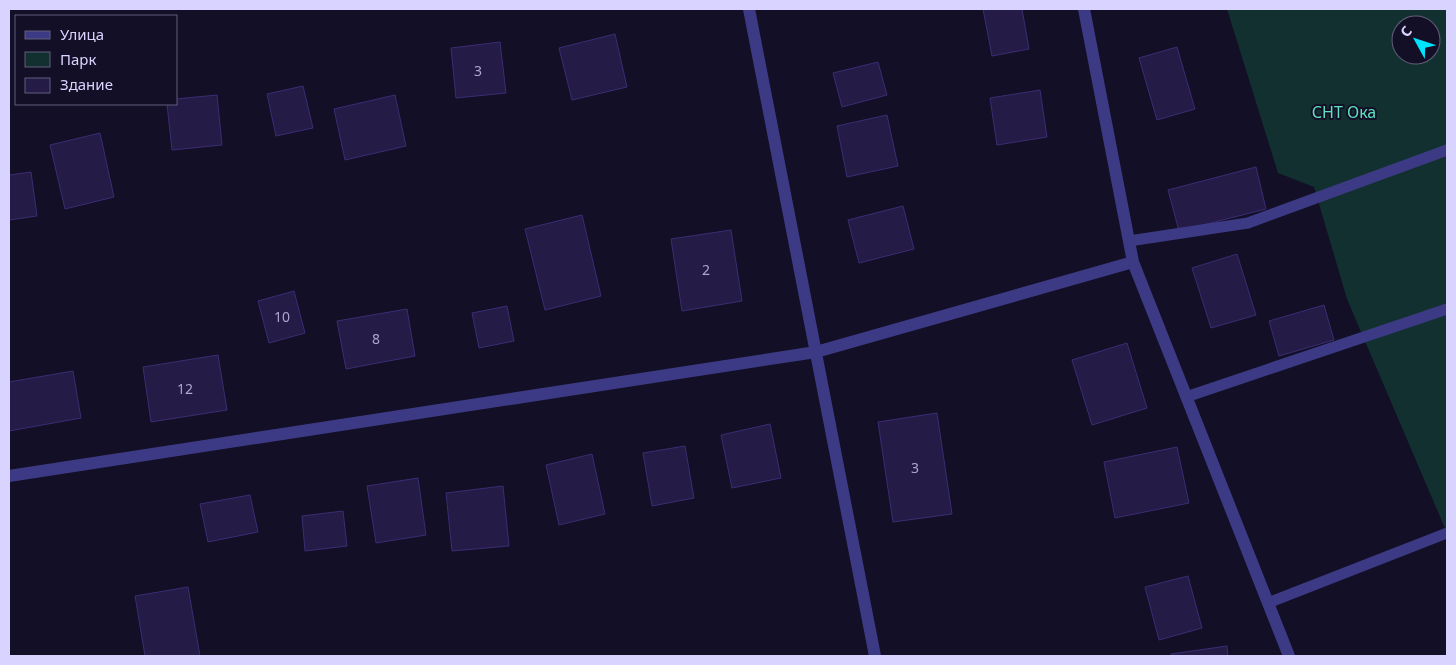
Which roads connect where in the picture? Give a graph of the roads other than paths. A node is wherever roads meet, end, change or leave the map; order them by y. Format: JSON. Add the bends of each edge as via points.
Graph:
{"nodes":[{"id":1,"x":749,"y":9,"type":"edge"},
{"id":2,"x":1084,"y":9,"type":"edge"},
{"id":3,"x":1447,"y":150,"type":"edge"},
{"id":4,"x":1129,"y":241,"type":"junction"},
{"id":5,"x":1133,"y":262,"type":"junction"},
{"id":6,"x":1447,"y":309,"type":"edge"},
{"id":7,"x":816,"y":352,"type":"junction"},
{"id":8,"x":1186,"y":397,"type":"junction"},
{"id":9,"x":9,"y":476,"type":"edge"},
{"id":10,"x":1447,"y":533,"type":"edge"},
{"id":11,"x":1268,"y":604,"type":"junction"},
{"id":12,"x":875,"y":656,"type":"edge"},
{"id":13,"x":1289,"y":656,"type":"edge"}],
"edges":[{"from":1,"to":7,"type":"street"},
{"from":2,"to":4,"type":"street"},
{"from":3,"to":4,"type":"lane","via":[[1248,223]]},
{"from":4,"to":5,"type":"street"},
{"from":5,"to":7,"type":"street"},
{"from":5,"to":8,"type":"street"},
{"from":6,"to":8,"type":"lane"},
{"from":7,"to":9,"type":"street"},
{"from":7,"to":12,"type":"street"},
{"from":8,"to":11,"type":"street"},
{"from":10,"to":11,"type":"lane"},
{"from":11,"to":13,"type":"street"}]}
